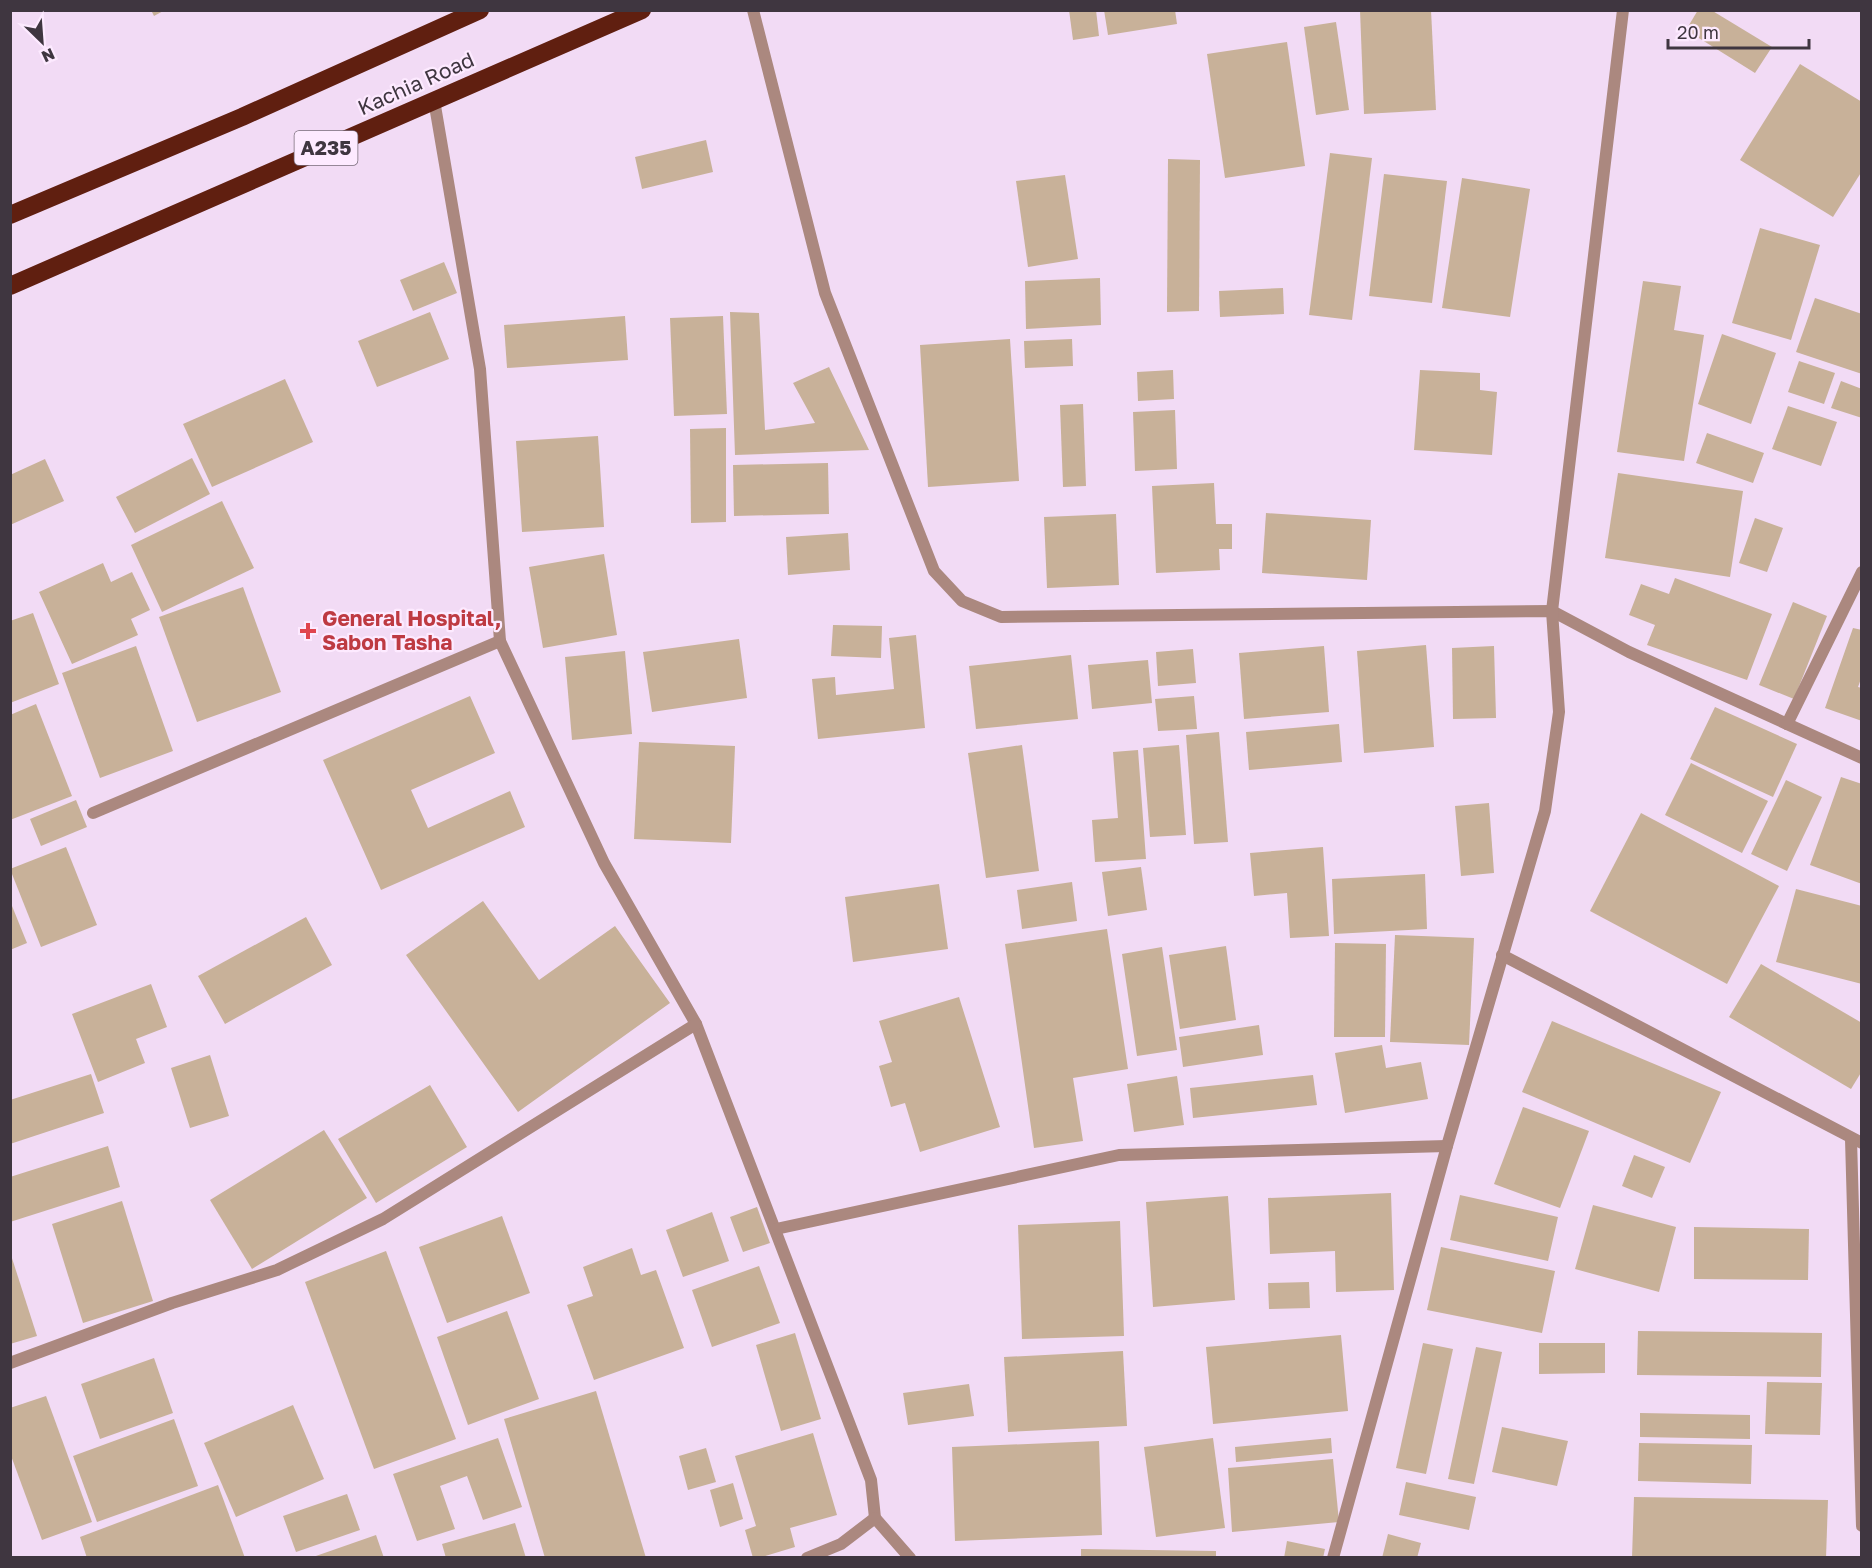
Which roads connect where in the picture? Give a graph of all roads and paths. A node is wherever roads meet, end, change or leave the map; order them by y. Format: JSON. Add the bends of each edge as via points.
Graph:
{"nodes":[{"id":1,"x":480,"y":10,"type":"edge"},
{"id":2,"x":642,"y":10,"type":"edge"},
{"id":3,"x":753,"y":10,"type":"edge"},
{"id":4,"x":1623,"y":10,"type":"edge"},
{"id":5,"x":434,"y":100,"type":"junction"},
{"id":6,"x":10,"y":216,"type":"edge"},
{"id":7,"x":10,"y":285,"type":"edge"},
{"id":8,"x":1862,"y":572,"type":"edge"},
{"id":9,"x":1552,"y":610,"type":"junction"},
{"id":10,"x":500,"y":641,"type":"junction"},
{"id":11,"x":1787,"y":724,"type":"junction"},
{"id":12,"x":1862,"y":758,"type":"edge"},
{"id":13,"x":93,"y":813,"type":"dead end"},
{"id":14,"x":1502,"y":955,"type":"junction"},
{"id":15,"x":696,"y":1024,"type":"junction"},
{"id":16,"x":1856,"y":1141,"type":"edge"},
{"id":17,"x":1447,"y":1146,"type":"junction"},
{"id":18,"x":776,"y":1229,"type":"junction"},
{"id":19,"x":10,"y":1363,"type":"edge"},
{"id":20,"x":875,"y":1518,"type":"junction"},
{"id":21,"x":1862,"y":1526,"type":"edge"},
{"id":22,"x":807,"y":1557,"type":"edge"},
{"id":23,"x":910,"y":1557,"type":"edge"},
{"id":24,"x":1333,"y":1557,"type":"edge"}],
"edges":[{"from":1,"to":6,"type":"highway","name":"Kachia Road"},
{"from":2,"to":5,"type":"highway","name":"Kachia Road","number":"A235"},
{"from":3,"to":9,"type":"street","via":[[825,293],[934,570],[962,601],[1001,616]]},
{"from":4,"to":9,"type":"street"},
{"from":5,"to":7,"type":"highway","name":"Kachia Road","number":"A235"},
{"from":5,"to":10,"type":"street","via":[[480,369]]},
{"from":8,"to":11,"type":"street"},
{"from":9,"to":11,"type":"street","via":[[1629,652]]},
{"from":9,"to":14,"type":"street","via":[[1559,711],[1546,800]]},
{"from":10,"to":13,"type":"street"},
{"from":10,"to":15,"type":"street","via":[[604,863]]},
{"from":11,"to":12,"type":"street"},
{"from":14,"to":16,"type":"street"},
{"from":14,"to":17,"type":"street"},
{"from":15,"to":18,"type":"street"},
{"from":15,"to":19,"type":"street","via":[[383,1219],[277,1270],[172,1303]]},
{"from":16,"to":21,"type":"street"},
{"from":17,"to":18,"type":"street","via":[[1119,1155]]},
{"from":17,"to":24,"type":"street"},
{"from":18,"to":20,"type":"street","via":[[870,1480]]},
{"from":20,"to":22,"type":"street","via":[[841,1544]]},
{"from":20,"to":23,"type":"street"}]}
